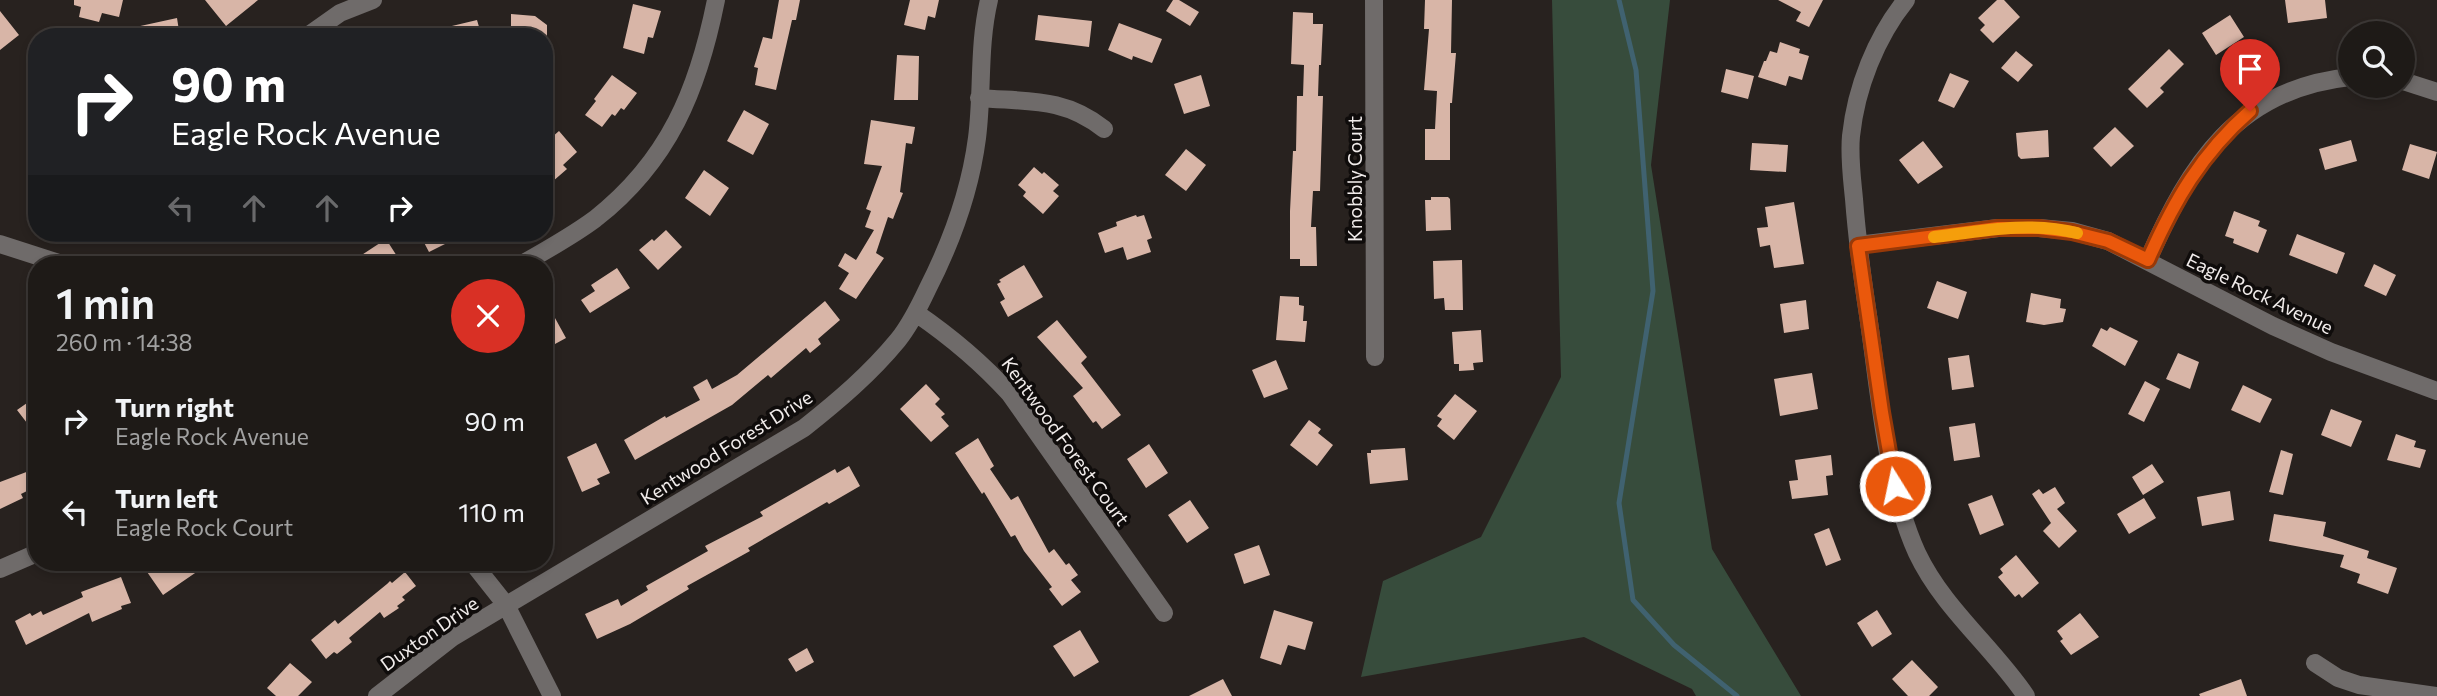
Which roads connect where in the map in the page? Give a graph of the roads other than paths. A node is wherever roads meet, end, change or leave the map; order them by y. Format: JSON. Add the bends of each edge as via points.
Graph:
{"nodes":[{"id":1,"x":373,"y":0,"type":"edge"},
{"id":2,"x":716,"y":0,"type":"edge"},
{"id":3,"x":989,"y":0,"type":"edge"},
{"id":4,"x":1374,"y":0,"type":"edge"},
{"id":5,"x":1906,"y":0,"type":"edge"},
{"id":6,"x":319,"y":28,"type":"edge"},
{"id":7,"x":2338,"y":77,"type":"edge"},
{"id":8,"x":2415,"y":86,"type":"edge"},
{"id":9,"x":2437,"y":92,"type":"edge"},
{"id":10,"x":979,"y":98,"type":"junction"},
{"id":11,"x":1104,"y":129,"type":"dead end"},
{"id":12,"x":0,"y":244,"type":"edge"},
{"id":13,"x":1858,"y":246,"type":"junction"},
{"id":14,"x":37,"y":256,"type":"edge"},
{"id":15,"x":536,"y":256,"type":"edge"},
{"id":16,"x":2148,"y":260,"type":"junction"},
{"id":17,"x":916,"y":313,"type":"junction"},
{"id":18,"x":1375,"y":357,"type":"dead end"},
{"id":19,"x":2437,"y":391,"type":"edge"},
{"id":20,"x":28,"y":557,"type":"edge"},
{"id":21,"x":0,"y":569,"type":"edge"},
{"id":22,"x":479,"y":571,"type":"edge"},
{"id":23,"x":506,"y":605,"type":"junction"},
{"id":24,"x":1164,"y":613,"type":"dead end"},
{"id":25,"x":2315,"y":663,"type":"dead end"},
{"id":26,"x":377,"y":696,"type":"edge"},
{"id":27,"x":552,"y":696,"type":"edge"},
{"id":28,"x":2026,"y":696,"type":"edge"},
{"id":29,"x":2436,"y":696,"type":"edge"}],
"edges":[{"from":1,"to":6,"type":"street","via":[[340,13]]},
{"from":2,"to":15,"type":"street","via":[[697,78],[682,113],[651,162],[596,218]]},
{"from":3,"to":10,"type":"street","name":"Kentwood Forest Drive"},
{"from":4,"to":18,"type":"street","name":"Knobbly Court"},
{"from":5,"to":13,"type":"street","via":[[1882,38],[1857,103],[1850,163]]},
{"from":7,"to":16,"type":"street","via":[[2274,96],[2231,128],[2180,193]]},
{"from":8,"to":9,"type":"street"},
{"from":10,"to":11,"type":"street","via":[[1060,106]]},
{"from":10,"to":17,"type":"street","name":"Kentwood Forest Drive","via":[[977,136],[963,206]]},
{"from":12,"to":14,"type":"street"},
{"from":13,"to":16,"type":"street","name":"Eagle Rock Avenue","via":[[1998,228],[2039,228],[2108,241]]},
{"from":13,"to":28,"type":"street","via":[[1882,412],[1904,519],[1930,577]]},
{"from":16,"to":19,"type":"street","name":"Eagle Rock Avenue","via":[[2273,326]]},
{"from":17,"to":23,"type":"street","name":"Kentwood Forest Drive","via":[[868,373],[804,428]]},
{"from":17,"to":24,"type":"street","name":"Kentwood Forest Court","via":[[956,340],[1010,394]]},
{"from":20,"to":21,"type":"street"},
{"from":22,"to":23,"type":"street"},
{"from":23,"to":26,"type":"street","name":"Duxton Drive","via":[[453,637]]},
{"from":23,"to":27,"type":"street"},
{"from":25,"to":29,"type":"street","via":[[2337,678],[2359,685]]}]}
